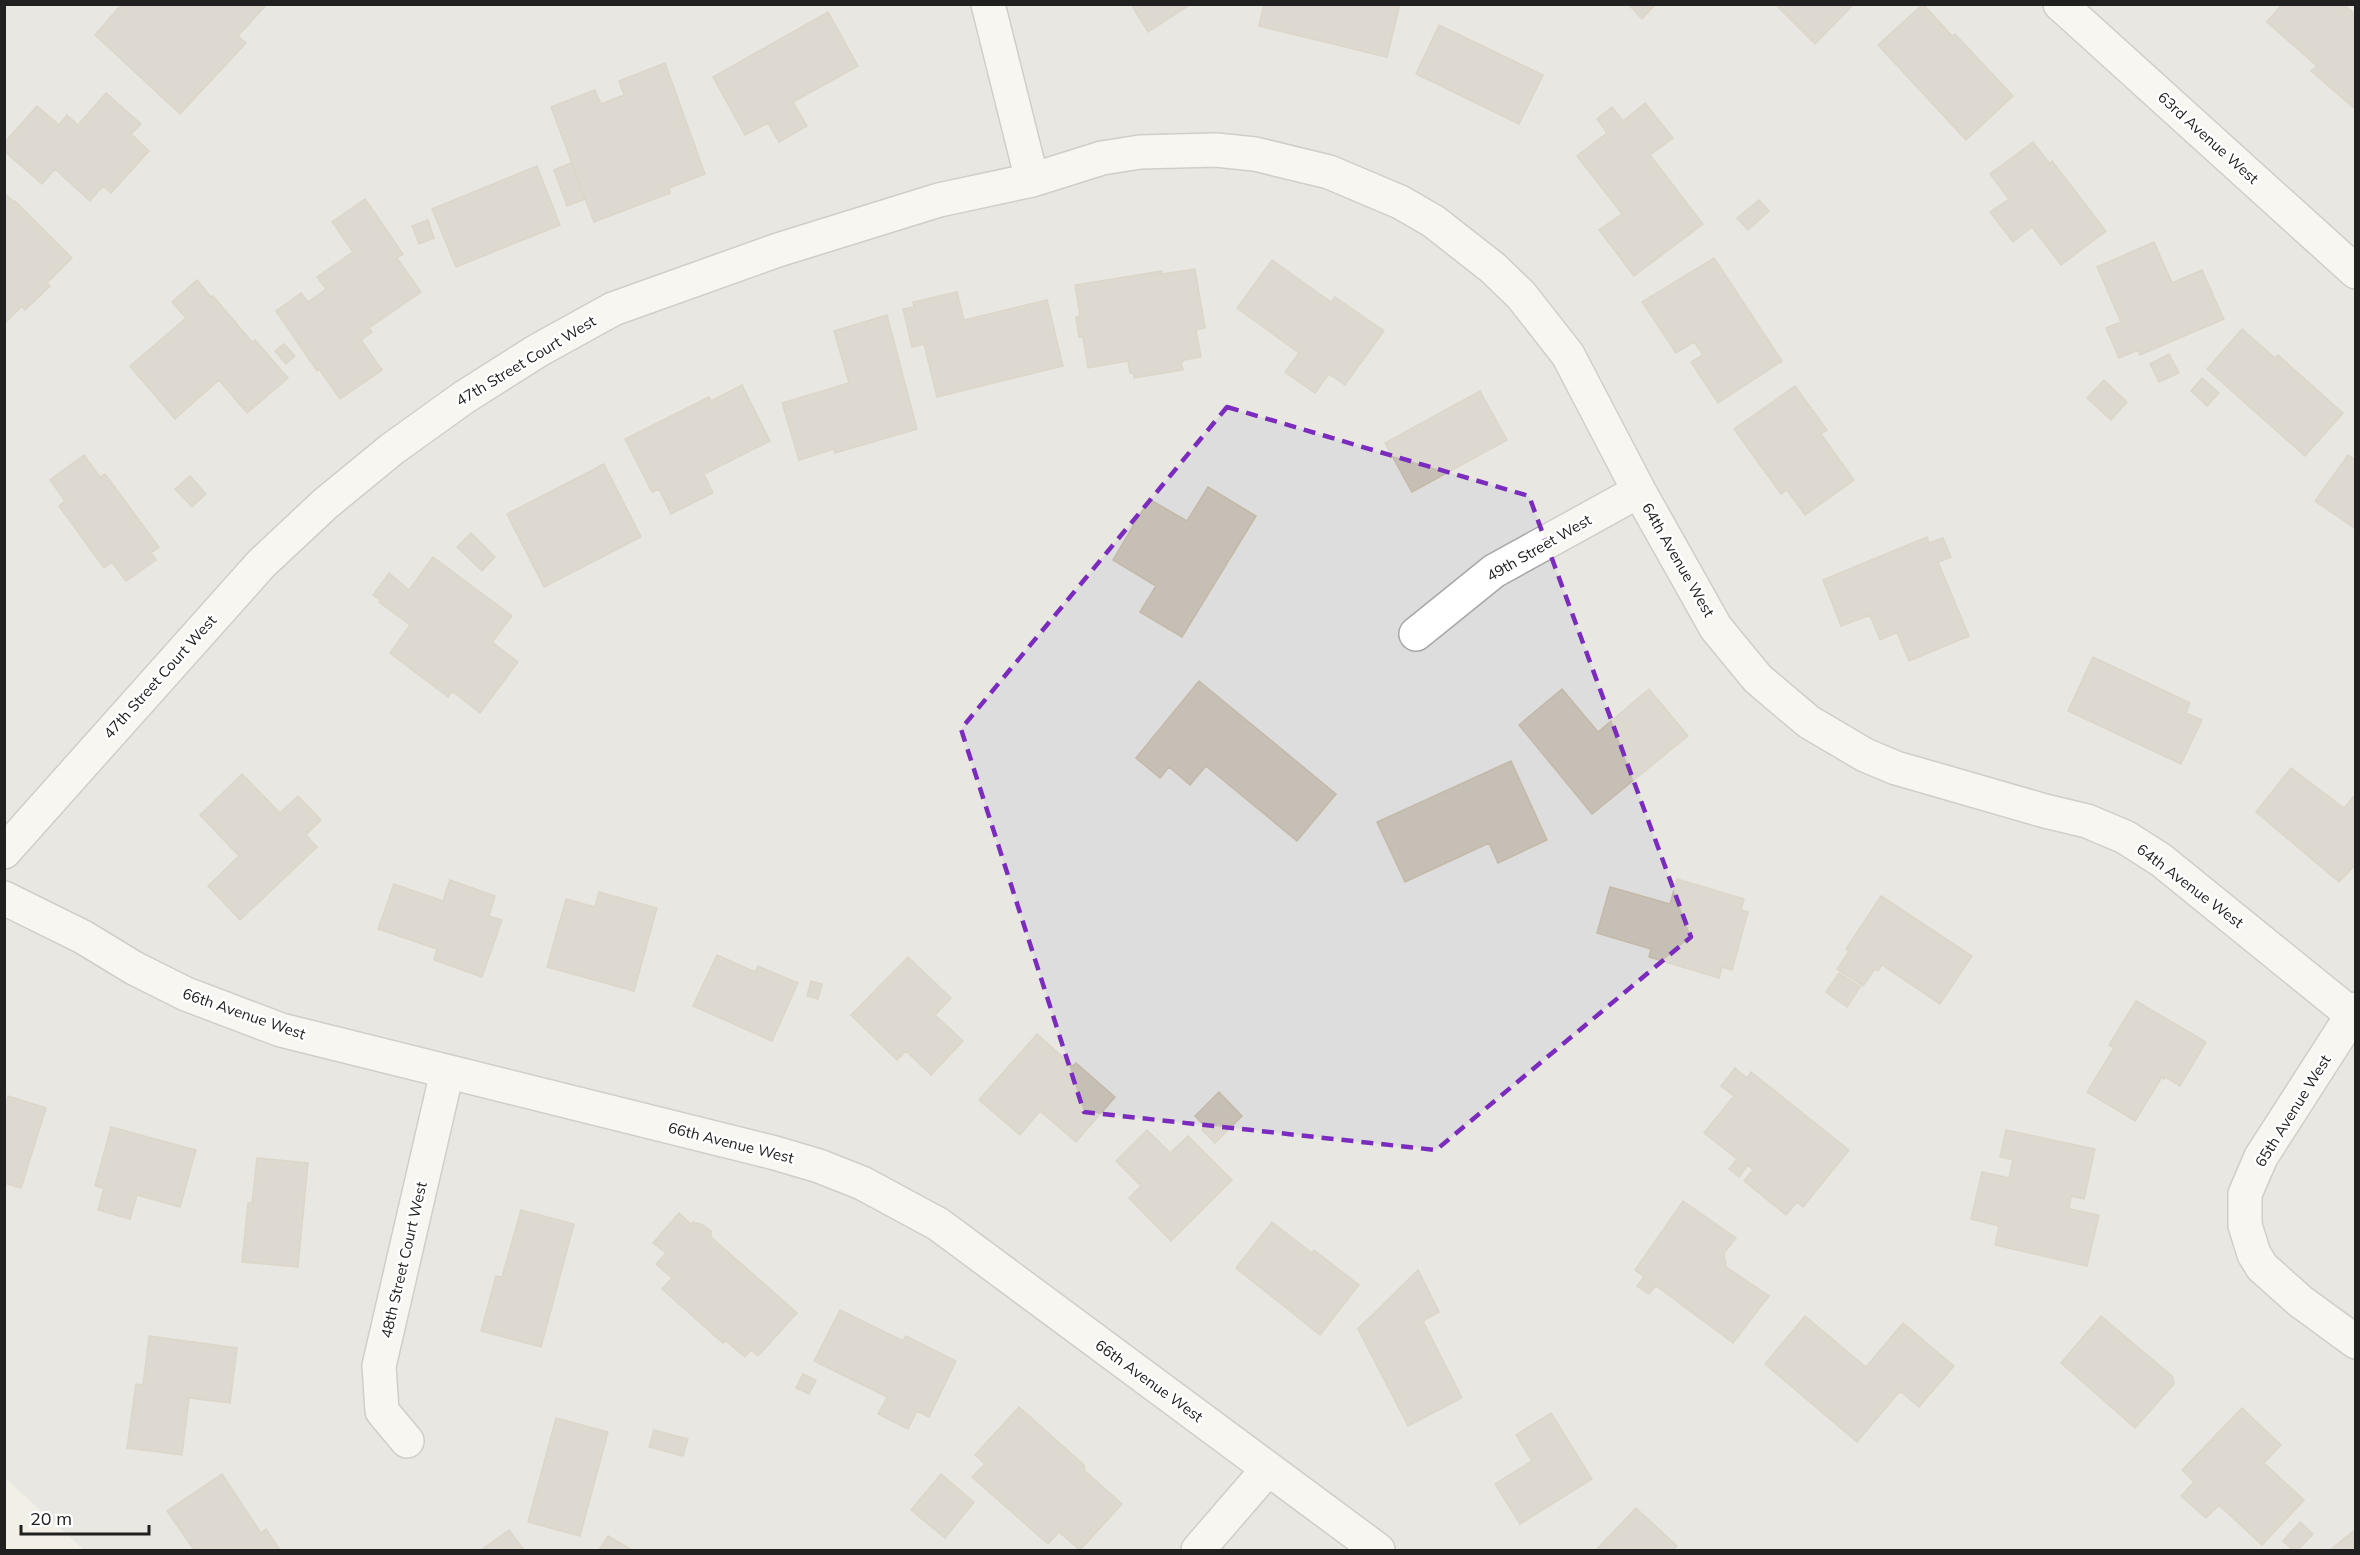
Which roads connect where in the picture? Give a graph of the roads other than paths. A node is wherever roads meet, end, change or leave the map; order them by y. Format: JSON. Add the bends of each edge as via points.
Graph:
{"nodes":[{"id":1,"x":988,"y":4,"type":"edge"},
{"id":2,"x":2060,"y":4,"type":"edge"},
{"id":3,"x":1032,"y":180,"type":"junction"},
{"id":4,"x":2355,"y":272,"type":"edge"},
{"id":5,"x":1639,"y":491,"type":"junction"},
{"id":6,"x":1416,"y":634,"type":"dead end"},
{"id":7,"x":4,"y":852,"type":"edge"},
{"id":8,"x":4,"y":898,"type":"edge"},
{"id":9,"x":2353,"y":1011,"type":"edge"},
{"id":10,"x":447,"y":1072,"type":"junction"},
{"id":11,"x":2355,"y":1342,"type":"edge"},
{"id":12,"x":407,"y":1441,"type":"dead end"},
{"id":13,"x":1268,"y":1469,"type":"junction"},
{"id":14,"x":1198,"y":1551,"type":"edge"},
{"id":15,"x":1378,"y":1551,"type":"edge"}],
"edges":[{"from":1,"to":3,"type":"street"},
{"from":2,"to":4,"type":"street","name":"63rd Avenue West"},
{"from":3,"to":5,"type":"street","name":"64th Avenue West","via":[[1102,158],[1140,152],[1216,150],[1255,154],[1329,172],[1400,202],[1433,221],[1521,295],[1568,355]]},
{"from":3,"to":7,"type":"street","name":"47th Street Court West","via":[[939,200],[613,309],[463,398],[325,504],[261,564]]},
{"from":5,"to":6,"type":"street","name":"49th Street West","via":[[1494,571]]},
{"from":5,"to":9,"type":"street","name":"64th Avenue West","via":[[1716,628],[1758,679],[1809,722],[1896,768],[2087,821],[2125,837],[2161,860]]},
{"from":8,"to":10,"type":"street","name":"66th Avenue West","via":[[186,994],[280,1030]]},
{"from":9,"to":11,"type":"street","name":"65th Avenue West","via":[[2261,1157],[2245,1194],[2245,1225],[2262,1267]]},
{"from":10,"to":12,"type":"street","name":"48th Street Court West","via":[[379,1366],[382,1411]]},
{"from":10,"to":13,"type":"street","name":"66th Avenue West","via":[[775,1153],[862,1183],[938,1224]]},
{"from":13,"to":14,"type":"street"},
{"from":13,"to":15,"type":"street","name":"66th Avenue West"}]}
